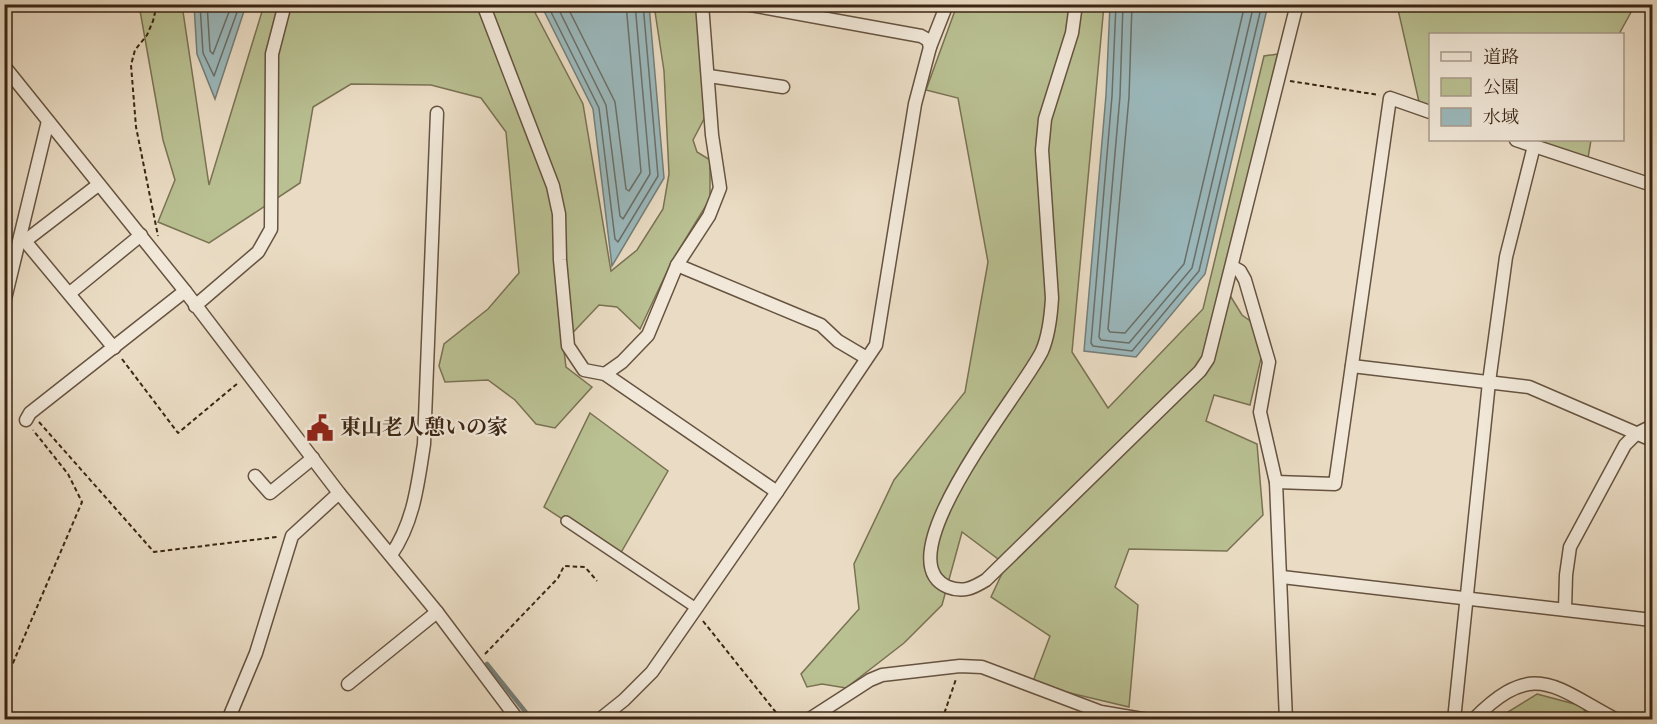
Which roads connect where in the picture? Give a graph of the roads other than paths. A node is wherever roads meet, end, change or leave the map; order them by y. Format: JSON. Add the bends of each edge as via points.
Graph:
{"nodes":[{"id":1,"x":285,"y":4,"type":"edge"},
{"id":2,"x":483,"y":4,"type":"edge"},
{"id":3,"x":702,"y":4,"type":"edge"},
{"id":4,"x":947,"y":4,"type":"edge"},
{"id":5,"x":1076,"y":4,"type":"edge"},
{"id":6,"x":1297,"y":4,"type":"edge"},
{"id":7,"x":745,"y":5,"type":"edge"},
{"id":8,"x":930,"y":47,"type":"junction"},
{"id":9,"x":4,"y":66,"type":"edge"},
{"id":10,"x":709,"y":76,"type":"junction"},
{"id":11,"x":783,"y":87,"type":"dead end"},
{"id":12,"x":1429,"y":110,"type":"edge"},
{"id":13,"x":437,"y":113,"type":"dead end"},
{"id":14,"x":48,"y":121,"type":"junction"},
{"id":15,"x":1519,"y":141,"type":"edge"},
{"id":16,"x":1534,"y":146,"type":"junction"},
{"id":17,"x":98,"y":185,"type":"junction"},
{"id":18,"x":1653,"y":185,"type":"edge"},
{"id":19,"x":141,"y":236,"type":"junction"},
{"id":20,"x":22,"y":239,"type":"junction"},
{"id":21,"x":677,"y":266,"type":"junction"},
{"id":22,"x":1233,"y":267,"type":"junction"},
{"id":23,"x":185,"y":291,"type":"junction"},
{"id":24,"x":70,"y":293,"type":"junction"},
{"id":25,"x":4,"y":303,"type":"edge"},
{"id":26,"x":195,"y":306,"type":"junction"},
{"id":27,"x":114,"y":348,"type":"junction"},
{"id":28,"x":865,"y":357,"type":"junction"},
{"id":29,"x":1352,"y":366,"type":"junction"},
{"id":30,"x":605,"y":374,"type":"junction"},
{"id":31,"x":1489,"y":382,"type":"junction"},
{"id":32,"x":28,"y":417,"type":"road end"},
{"id":33,"x":1653,"y":426,"type":"edge"},
{"id":34,"x":1636,"y":434,"type":"junction"},
{"id":35,"x":1653,"y":440,"type":"edge"},
{"id":36,"x":313,"y":458,"type":"junction"},
{"id":37,"x":255,"y":476,"type":"dead end"},
{"id":38,"x":1276,"y":482,"type":"junction"},
{"id":39,"x":777,"y":492,"type":"junction"},
{"id":40,"x":339,"y":493,"type":"junction"},
{"id":41,"x":567,"y":522,"type":"dead end"},
{"id":42,"x":391,"y":555,"type":"junction"},
{"id":43,"x":1282,"y":577,"type":"junction"},
{"id":44,"x":1466,"y":598,"type":"junction"},
{"id":45,"x":1565,"y":609,"type":"junction"},
{"id":46,"x":694,"y":611,"type":"junction"},
{"id":47,"x":437,"y":612,"type":"junction"},
{"id":48,"x":1653,"y":620,"type":"edge"},
{"id":49,"x":348,"y":684,"type":"dead end"},
{"id":50,"x":228,"y":720,"type":"edge"},
{"id":51,"x":518,"y":720,"type":"edge"},
{"id":52,"x":599,"y":720,"type":"edge"},
{"id":53,"x":808,"y":720,"type":"edge"},
{"id":54,"x":1149,"y":720,"type":"edge"},
{"id":55,"x":1286,"y":720,"type":"edge"},
{"id":56,"x":1454,"y":720,"type":"edge"},
{"id":57,"x":1473,"y":720,"type":"edge"},
{"id":58,"x":1617,"y":720,"type":"edge"}],
"edges":[{"from":1,"to":26,"type":"street","via":[[273,54],[271,229],[253,258]]},
{"from":2,"to":30,"type":"street","via":[[553,186],[559,214],[568,346],[584,370]]},
{"from":3,"to":10,"type":"street"},
{"from":4,"to":8,"type":"street"},
{"from":5,"to":22,"type":"street","via":[[1072,33],[1045,119],[1042,150],[1052,298],[1050,321],[1043,350],[1022,388],[965,468],[942,513],[928,559],[941,584],[964,590],[986,580],[1200,371],[1208,359]]},
{"from":6,"to":22,"type":"street"},
{"from":7,"to":8,"type":"street","via":[[921,36]]},
{"from":8,"to":28,"type":"street","via":[[915,104],[876,345]]},
{"from":9,"to":14,"type":"street"},
{"from":10,"to":11,"type":"street"},
{"from":10,"to":21,"type":"street","via":[[720,188],[709,216]]},
{"from":12,"to":29,"type":"street","via":[[1390,98]]},
{"from":13,"to":42,"type":"street","via":[[424,444],[405,536]]},
{"from":14,"to":17,"type":"street"},
{"from":14,"to":20,"type":"street"},
{"from":15,"to":16,"type":"street"},
{"from":16,"to":18,"type":"street"},
{"from":16,"to":31,"type":"street","via":[[1506,257]]},
{"from":17,"to":19,"type":"street"},
{"from":17,"to":20,"type":"street"},
{"from":19,"to":23,"type":"street"},
{"from":19,"to":24,"type":"street"},
{"from":20,"to":24,"type":"street"},
{"from":20,"to":25,"type":"street"},
{"from":21,"to":28,"type":"street","via":[[820,325]]},
{"from":21,"to":30,"type":"street","via":[[648,335]]},
{"from":22,"to":38,"type":"street","via":[[1245,280],[1269,362],[1260,412]]},
{"from":23,"to":26,"type":"street"},
{"from":23,"to":27,"type":"street"},
{"from":24,"to":27,"type":"street"},
{"from":26,"to":36,"type":"street"},
{"from":27,"to":32,"type":"street"},
{"from":28,"to":39,"type":"street"},
{"from":29,"to":31,"type":"street"},
{"from":29,"to":38,"type":"street","via":[[1335,484]]},
{"from":30,"to":39,"type":"street"},
{"from":31,"to":34,"type":"street","via":[[1529,387]]},
{"from":31,"to":44,"type":"street"},
{"from":33,"to":34,"type":"street"},
{"from":34,"to":35,"type":"street"},
{"from":34,"to":45,"type":"street","via":[[1625,445],[1570,547]]},
{"from":36,"to":37,"type":"street","via":[[270,493]]},
{"from":36,"to":40,"type":"street"},
{"from":38,"to":43,"type":"street"},
{"from":39,"to":46,"type":"street"},
{"from":40,"to":42,"type":"street"},
{"from":40,"to":50,"type":"street","via":[[292,536],[256,653]]},
{"from":41,"to":46,"type":"street"},
{"from":42,"to":47,"type":"street"},
{"from":43,"to":44,"type":"street"},
{"from":43,"to":55,"type":"street"},
{"from":44,"to":45,"type":"street"},
{"from":44,"to":56,"type":"street"},
{"from":45,"to":48,"type":"street"},
{"from":46,"to":52,"type":"street","via":[[652,672]]},
{"from":47,"to":49,"type":"street"},
{"from":47,"to":51,"type":"street"},
{"from":53,"to":54,"type":"street","via":[[876,677],[960,666],[982,667],[1101,712]]},
{"from":57,"to":58,"type":"street","via":[[1512,689],[1542,682],[1569,692]]}]}
